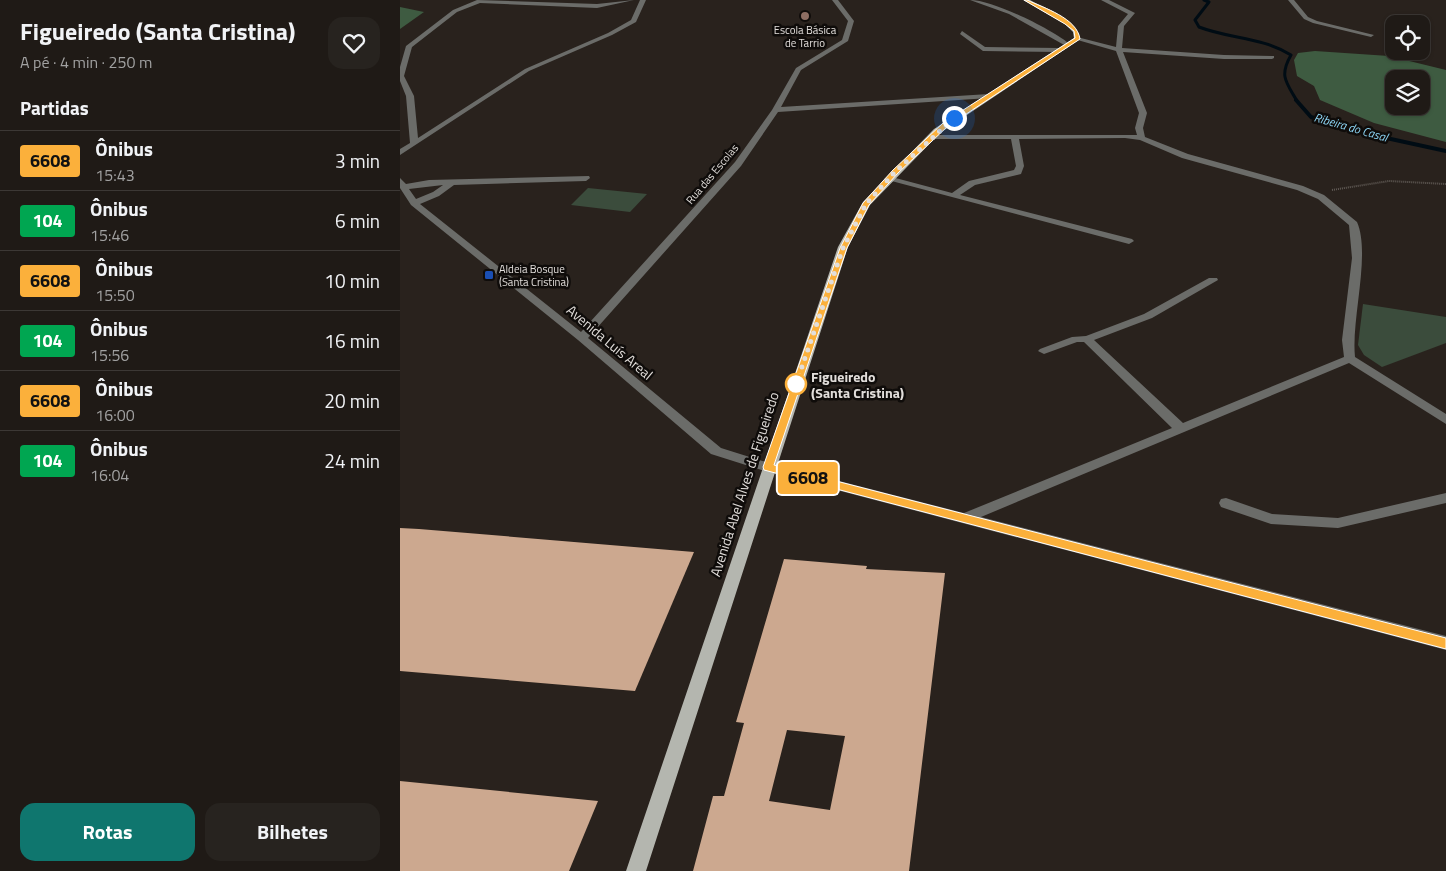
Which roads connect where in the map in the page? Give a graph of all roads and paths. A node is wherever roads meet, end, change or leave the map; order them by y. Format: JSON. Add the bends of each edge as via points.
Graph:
{"nodes":[{"id":1,"x":481,"y":0,"type":"edge"},
{"id":2,"x":631,"y":0,"type":"edge"},
{"id":3,"x":643,"y":0,"type":"edge"},
{"id":4,"x":835,"y":0,"type":"edge"},
{"id":5,"x":973,"y":0,"type":"edge"},
{"id":6,"x":1026,"y":0,"type":"edge"},
{"id":7,"x":1104,"y":0,"type":"edge"},
{"id":8,"x":1291,"y":0,"type":"edge"},
{"id":9,"x":962,"y":33,"type":"dead end"},
{"id":10,"x":1371,"y":35,"type":"dead end"},
{"id":11,"x":1077,"y":39,"type":"junction"},
{"id":12,"x":413,"y":42,"type":"junction"},
{"id":13,"x":400,"y":44,"type":"edge"},
{"id":14,"x":1068,"y":45,"type":"junction"},
{"id":15,"x":1060,"y":50,"type":"junction"},
{"id":16,"x":1118,"y":50,"type":"junction"},
{"id":17,"x":1272,"y":58,"type":"dead end"},
{"id":18,"x":989,"y":96,"type":"junction"},
{"id":19,"x":776,"y":110,"type":"junction"},
{"id":20,"x":1015,"y":137,"type":"junction"},
{"id":21,"x":931,"y":138,"type":"junction"},
{"id":22,"x":1142,"y":138,"type":"junction"},
{"id":23,"x":414,"y":142,"type":"junction"},
{"id":24,"x":400,"y":153,"type":"edge"},
{"id":25,"x":586,"y":178,"type":"dead end"},
{"id":26,"x":888,"y":179,"type":"junction"},
{"id":27,"x":403,"y":184,"type":"edge"},
{"id":28,"x":450,"y":184,"type":"junction"},
{"id":29,"x":1446,"y":184,"type":"edge"},
{"id":30,"x":1314,"y":194,"type":"junction"},
{"id":31,"x":952,"y":196,"type":"junction"},
{"id":32,"x":414,"y":203,"type":"junction"},
{"id":33,"x":1129,"y":241,"type":"dead end"},
{"id":34,"x":1213,"y":280,"type":"dead end"},
{"id":35,"x":582,"y":338,"type":"junction"},
{"id":36,"x":1087,"y":338,"type":"junction"},
{"id":37,"x":1044,"y":351,"type":"dead end"},
{"id":38,"x":1350,"y":359,"type":"junction"},
{"id":39,"x":1446,"y":420,"type":"edge"},
{"id":40,"x":1181,"y":429,"type":"junction"},
{"id":41,"x":768,"y":467,"type":"junction"},
{"id":42,"x":1446,"y":498,"type":"edge"},
{"id":43,"x":1226,"y":503,"type":"dead end"},
{"id":44,"x":965,"y":518,"type":"junction"},
{"id":45,"x":1446,"y":644,"type":"edge"},
{"id":46,"x":636,"y":871,"type":"edge"}],
"edges":[{"from":1,"to":2,"type":"street","via":[[597,6]]},
{"from":1,"to":12,"type":"street","via":[[456,11]]},
{"from":3,"to":23,"type":"street","via":[[634,21],[527,70]]},
{"from":4,"to":19,"type":"street","name":"Rua das Escolas","via":[[851,21],[845,40],[798,69]]},
{"from":5,"to":14,"type":"street","via":[[1011,13]]},
{"from":6,"to":11,"type":"main road","via":[[1067,23],[1076,31]]},
{"from":7,"to":16,"type":"street","via":[[1132,13],[1121,26]]},
{"from":8,"to":10,"type":"street","via":[[1306,18],[1314,22]]},
{"from":9,"to":15,"type":"street","via":[[983,49]]},
{"from":11,"to":14,"type":"main road","name":"Avenida Abel Alves de Figueiredo"},
{"from":11,"to":16,"type":"street"},
{"from":12,"to":13,"type":"street"},
{"from":12,"to":23,"type":"street","via":[[403,61],[401,76],[410,96]]},
{"from":14,"to":15,"type":"main road","name":"Avenida Abel Alves de Figueiredo"},
{"from":15,"to":18,"type":"main road","name":"Avenida Abel Alves de Figueiredo"},
{"from":16,"to":17,"type":"street"},
{"from":16,"to":22,"type":"street","via":[[1143,113],[1139,128]]},
{"from":18,"to":19,"type":"street"},
{"from":18,"to":21,"type":"main road","name":"Avenida Abel Alves de Figueiredo","via":[[954,118]]},
{"from":19,"to":35,"type":"street","name":"Rua das Escolas","via":[[738,164]]},
{"from":20,"to":21,"type":"street"},
{"from":20,"to":22,"type":"street"},
{"from":20,"to":31,"type":"street","via":[[1020,166],[1018,172],[972,183]]},
{"from":21,"to":26,"type":"main road","name":"Avenida Abel Alves de Figueiredo"},
{"from":22,"to":30,"type":"street","via":[[1185,156]]},
{"from":23,"to":24,"type":"street"},
{"from":25,"to":28,"type":"street"},
{"from":26,"to":31,"type":"street"},
{"from":26,"to":41,"type":"main road","name":"Avenida Abel Alves de Figueiredo","via":[[866,204],[843,248]]},
{"from":27,"to":28,"type":"street"},
{"from":27,"to":32,"type":"street","name":"Avenida Luís Areal"},
{"from":28,"to":32,"type":"street"},
{"from":29,"to":30,"type":"path","via":[[1418,179],[1390,180],[1359,183]]},
{"from":30,"to":38,"type":"street","via":[[1341,211],[1354,224],[1357,258],[1348,340]]},
{"from":31,"to":33,"type":"street"},
{"from":32,"to":35,"type":"street","name":"Avenida Luís Areal"},
{"from":34,"to":36,"type":"street","via":[[1148,316]]},
{"from":35,"to":41,"type":"street","name":"Avenida Luís Areal","via":[[716,452]]},
{"from":36,"to":37,"type":"street"},
{"from":36,"to":40,"type":"street"},
{"from":38,"to":39,"type":"street"},
{"from":38,"to":40,"type":"street"},
{"from":40,"to":44,"type":"street"},
{"from":41,"to":44,"type":"street","name":"Avenida Luís Areal"},
{"from":41,"to":46,"type":"main road","name":"Avenida Abel Alves de Figueiredo"},
{"from":42,"to":43,"type":"street","via":[[1338,523],[1271,519]]},
{"from":44,"to":45,"type":"street","name":"Avenida Luís Areal"}]}
